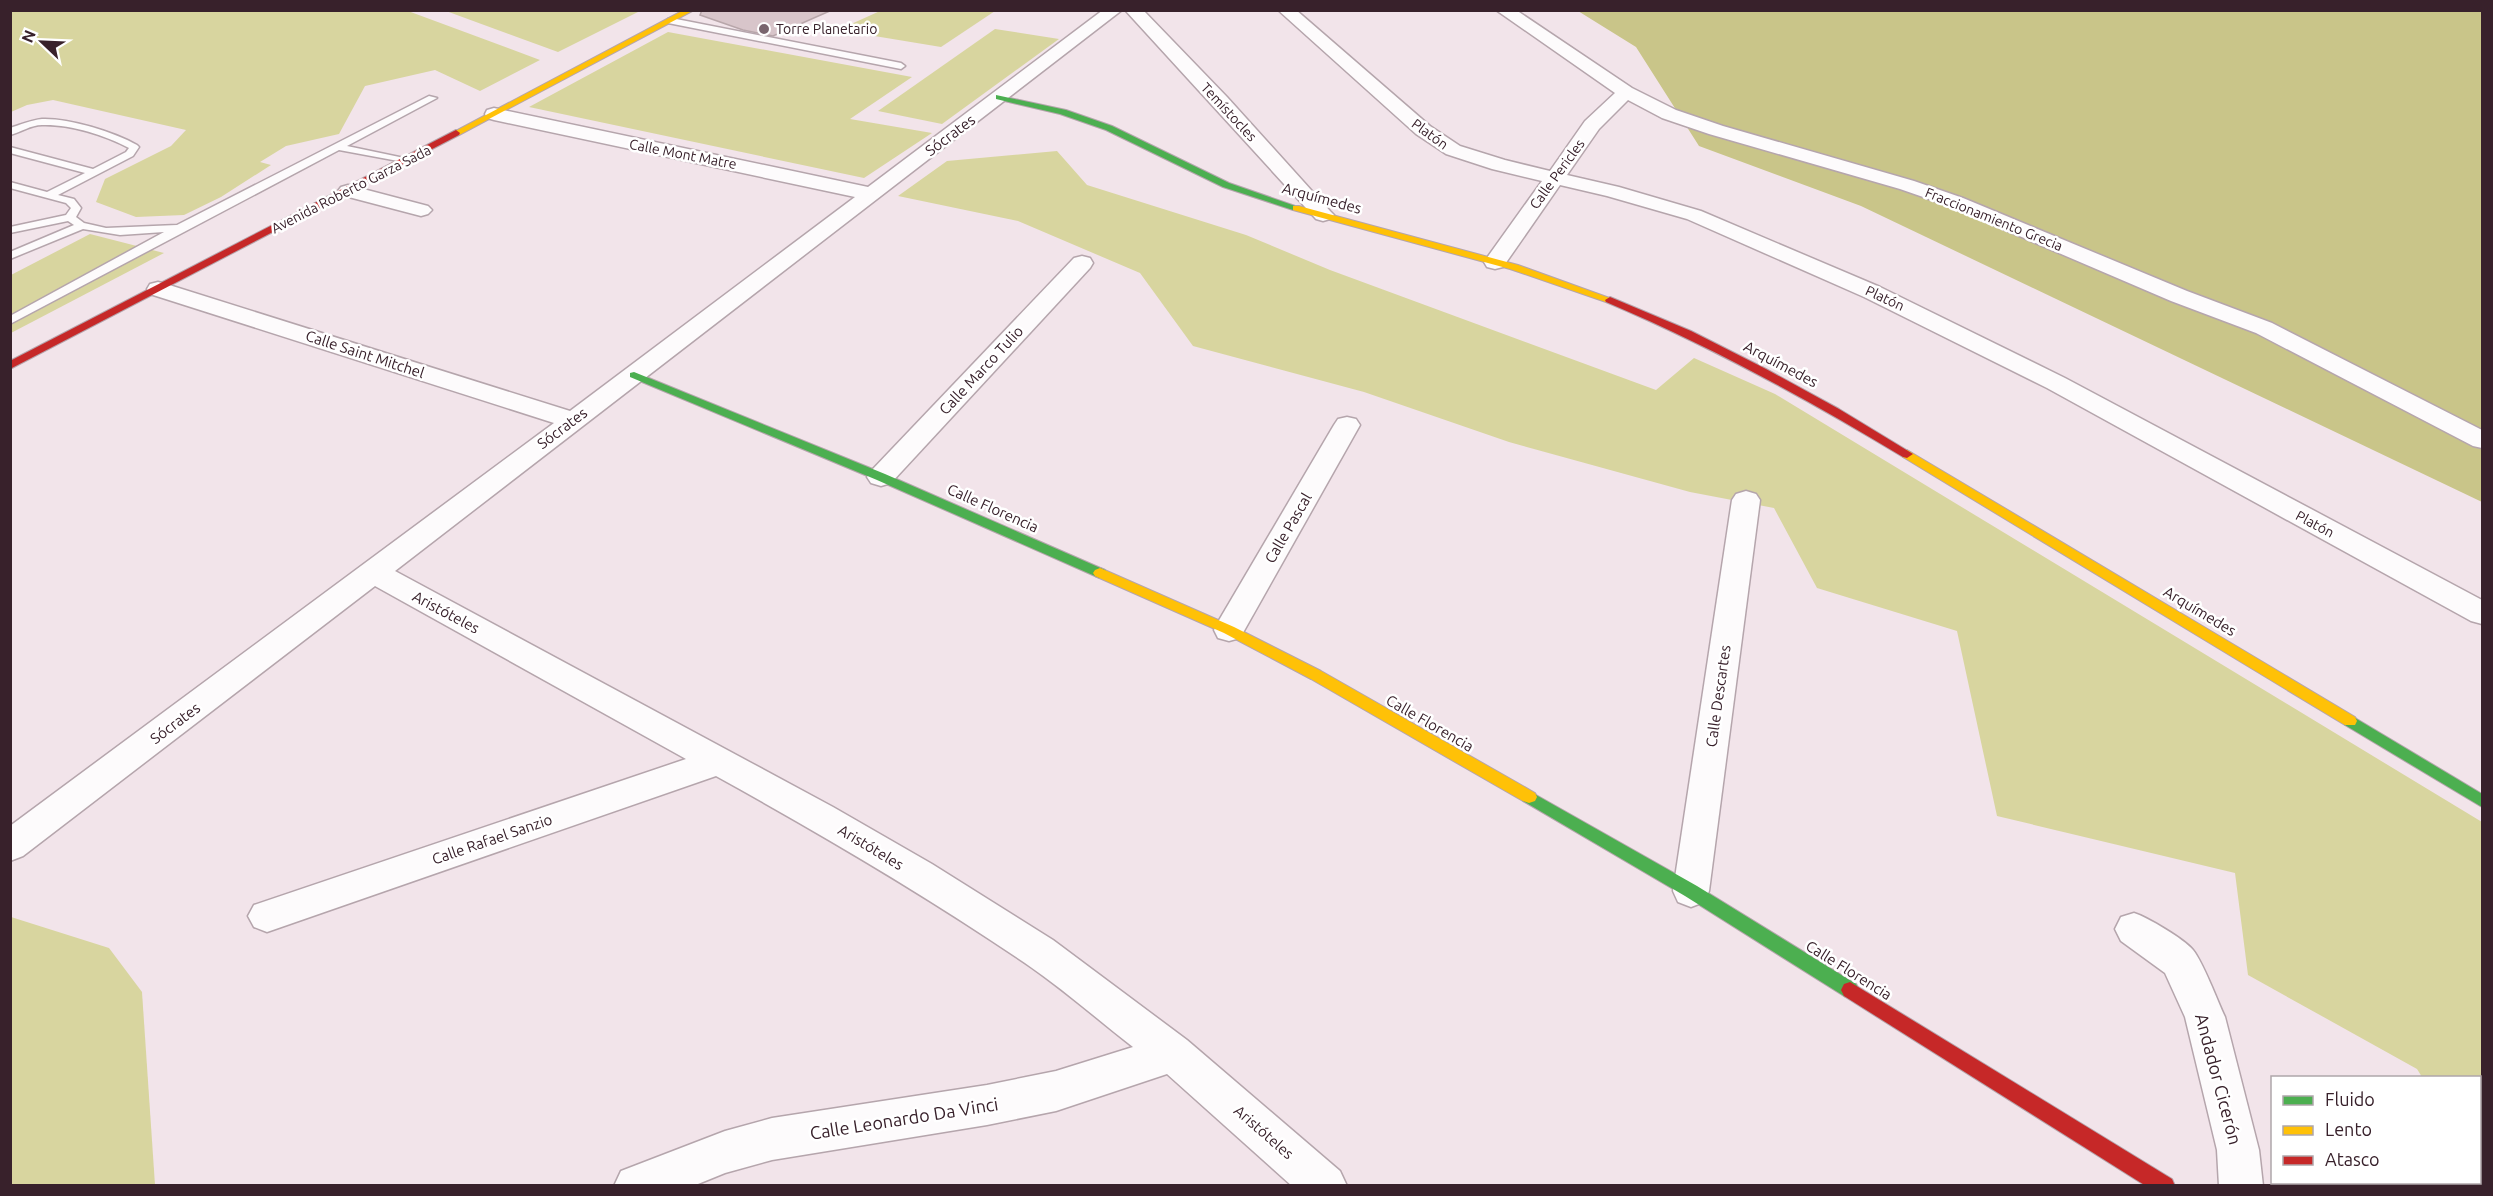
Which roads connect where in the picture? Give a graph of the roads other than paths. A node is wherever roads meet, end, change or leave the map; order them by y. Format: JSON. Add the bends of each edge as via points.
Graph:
{"nodes":[{"id":1,"x":691,"y":10,"type":"edge"},
{"id":2,"x":1114,"y":10,"type":"edge"},
{"id":3,"x":1132,"y":10,"type":"edge"},
{"id":4,"x":1286,"y":10,"type":"edge"},
{"id":5,"x":1504,"y":10,"type":"edge"},
{"id":6,"x":671,"y":21,"type":"junction"},
{"id":7,"x":901,"y":66,"type":"dead end"},
{"id":8,"x":1626,"y":92,"type":"junction"},
{"id":9,"x":999,"y":97,"type":"junction"},
{"id":10,"x":432,"y":98,"type":"dead end"},
{"id":11,"x":494,"y":114,"type":"junction"},
{"id":12,"x":10,"y":132,"type":"edge"},
{"id":13,"x":340,"y":147,"type":"junction"},
{"id":14,"x":10,"y":150,"type":"edge"},
{"id":15,"x":405,"y":161,"type":"junction"},
{"id":16,"x":93,"y":172,"type":"junction"},
{"id":17,"x":1554,"y":178,"type":"junction"},
{"id":18,"x":14,"y":188,"type":"edge"},
{"id":19,"x":348,"y":191,"type":"junction"},
{"id":20,"x":51,"y":194,"type":"junction"},
{"id":21,"x":872,"y":194,"type":"junction"},
{"id":22,"x":421,"y":210,"type":"dead end"},
{"id":23,"x":1323,"y":215,"type":"junction"},
{"id":24,"x":70,"y":218,"type":"junction"},
{"id":25,"x":79,"y":227,"type":"junction"},
{"id":26,"x":182,"y":227,"type":"junction"},
{"id":27,"x":10,"y":230,"type":"edge"},
{"id":28,"x":10,"y":256,"type":"edge"},
{"id":29,"x":1495,"y":262,"type":"junction"},
{"id":30,"x":1082,"y":263,"type":"dead end"},
{"id":31,"x":158,"y":289,"type":"junction"},
{"id":32,"x":10,"y":321,"type":"edge"},
{"id":33,"x":10,"y":366,"type":"edge"},
{"id":34,"x":634,"y":375,"type":"junction"},
{"id":35,"x":572,"y":420,"type":"junction"},
{"id":36,"x":1347,"y":425,"type":"dead end"},
{"id":37,"x":2482,"y":440,"type":"edge"},
{"id":38,"x":881,"y":477,"type":"junction"},
{"id":39,"x":1746,"y":500,"type":"dead end"},
{"id":40,"x":375,"y":573,"type":"junction"},
{"id":41,"x":2482,"y":613,"type":"edge"},
{"id":42,"x":1229,"y":630,"type":"junction"},
{"id":43,"x":717,"y":762,"type":"junction"},
{"id":44,"x":2482,"y":801,"type":"edge"},
{"id":45,"x":10,"y":846,"type":"edge"},
{"id":46,"x":1691,"y":891,"type":"junction"},
{"id":47,"x":267,"y":916,"type":"dead end"},
{"id":48,"x":2134,"y":929,"type":"dead end"},
{"id":49,"x":1173,"y":1053,"type":"junction"},
{"id":50,"x":636,"y":1185,"type":"edge"},
{"id":51,"x":1325,"y":1185,"type":"edge"},
{"id":52,"x":2165,"y":1185,"type":"edge"},
{"id":53,"x":2241,"y":1185,"type":"edge"}],
"edges":[{"from":1,"to":6,"type":"street","name":"Avenida Roberto Garza Sada"},
{"from":2,"to":9,"type":"street","name":"Sócrates"},
{"from":3,"to":23,"type":"street","name":"Temístocles"},
{"from":4,"to":17,"type":"street","name":"Platón","via":[[1438,142],[1472,158]]},
{"from":5,"to":8,"type":"street","name":"Fraccionamiento Grecia"},
{"from":6,"to":7,"type":"lane"},
{"from":6,"to":11,"type":"street","name":"Avenida Roberto Garza Sada"},
{"from":8,"to":17,"type":"street","name":"Calle Pericles","via":[[1592,125]]},
{"from":8,"to":37,"type":"street","name":"Fraccionamiento Grecia","via":[[1692,122],[1956,202],[2264,328]]},
{"from":9,"to":21,"type":"street","name":"Sócrates"},
{"from":9,"to":23,"type":"street","name":"Arquímedes","via":[[1123,134],[1241,191]]},
{"from":10,"to":13,"type":"lane"},
{"from":11,"to":15,"type":"street","name":"Avenida Roberto Garza Sada"},
{"from":11,"to":21,"type":"street","name":"Calle Mont Matre"},
{"from":12,"to":16,"type":"lane","via":[[38,122],[53,122],[134,147],[130,154]]},
{"from":13,"to":15,"type":"lane"},
{"from":13,"to":26,"type":"lane"},
{"from":14,"to":16,"type":"lane"},
{"from":15,"to":19,"type":"street","name":"Avenida Roberto Garza Sada"},
{"from":16,"to":20,"type":"lane"},
{"from":17,"to":29,"type":"street","name":"Calle Pericles"},
{"from":17,"to":41,"type":"street","name":"Platón","via":[[1694,216],[1872,292],[2056,383]]},
{"from":18,"to":20,"type":"lane"},
{"from":19,"to":22,"type":"street"},
{"from":19,"to":31,"type":"street","name":"Avenida Roberto Garza Sada"},
{"from":20,"to":24,"type":"lane","via":[[74,204],[76,208]]},
{"from":21,"to":34,"type":"street","name":"Sócrates"},
{"from":23,"to":29,"type":"street","name":"Arquímedes"},
{"from":24,"to":25,"type":"lane"},
{"from":24,"to":27,"type":"lane"},
{"from":25,"to":26,"type":"lane","via":[[126,231]]},
{"from":25,"to":28,"type":"lane"},
{"from":26,"to":32,"type":"lane"},
{"from":29,"to":44,"type":"street","name":"Arquímedes","via":[[1554,279],[1634,310],[1787,384]]},
{"from":30,"to":38,"type":"street","name":"Calle Marco Tulio"},
{"from":31,"to":33,"type":"street","name":"Avenida Roberto Garza Sada"},
{"from":31,"to":35,"type":"street","name":"Calle Saint Mitchel"},
{"from":34,"to":35,"type":"street","name":"Sócrates"},
{"from":34,"to":38,"type":"street","name":"Calle Florencia"},
{"from":35,"to":40,"type":"street","name":"Sócrates"},
{"from":36,"to":42,"type":"street","name":"Calle Pascal"},
{"from":38,"to":42,"type":"street","name":"Calle Florencia"},
{"from":39,"to":46,"type":"street","name":"Calle Descartes"},
{"from":40,"to":43,"type":"street","name":"Aristóteles"},
{"from":40,"to":45,"type":"street","name":"Sócrates"},
{"from":42,"to":46,"type":"street","name":"Calle Florencia","via":[[1316,675]]},
{"from":43,"to":47,"type":"street","name":"Calle Rafael Sanzio"},
{"from":43,"to":49,"type":"street","name":"Aristóteles","via":[[821,817],[1040,952]]},
{"from":46,"to":52,"type":"street","name":"Calle Florencia"},
{"from":48,"to":53,"type":"street","name":"Andador Cicerón","via":[[2179,961],[2205,1017],[2238,1149]]},
{"from":49,"to":50,"type":"street","name":"Calle Leonardo Da Vinci","via":[[1056,1091],[772,1139]]},
{"from":49,"to":51,"type":"street","name":"Aristóteles"}]}
